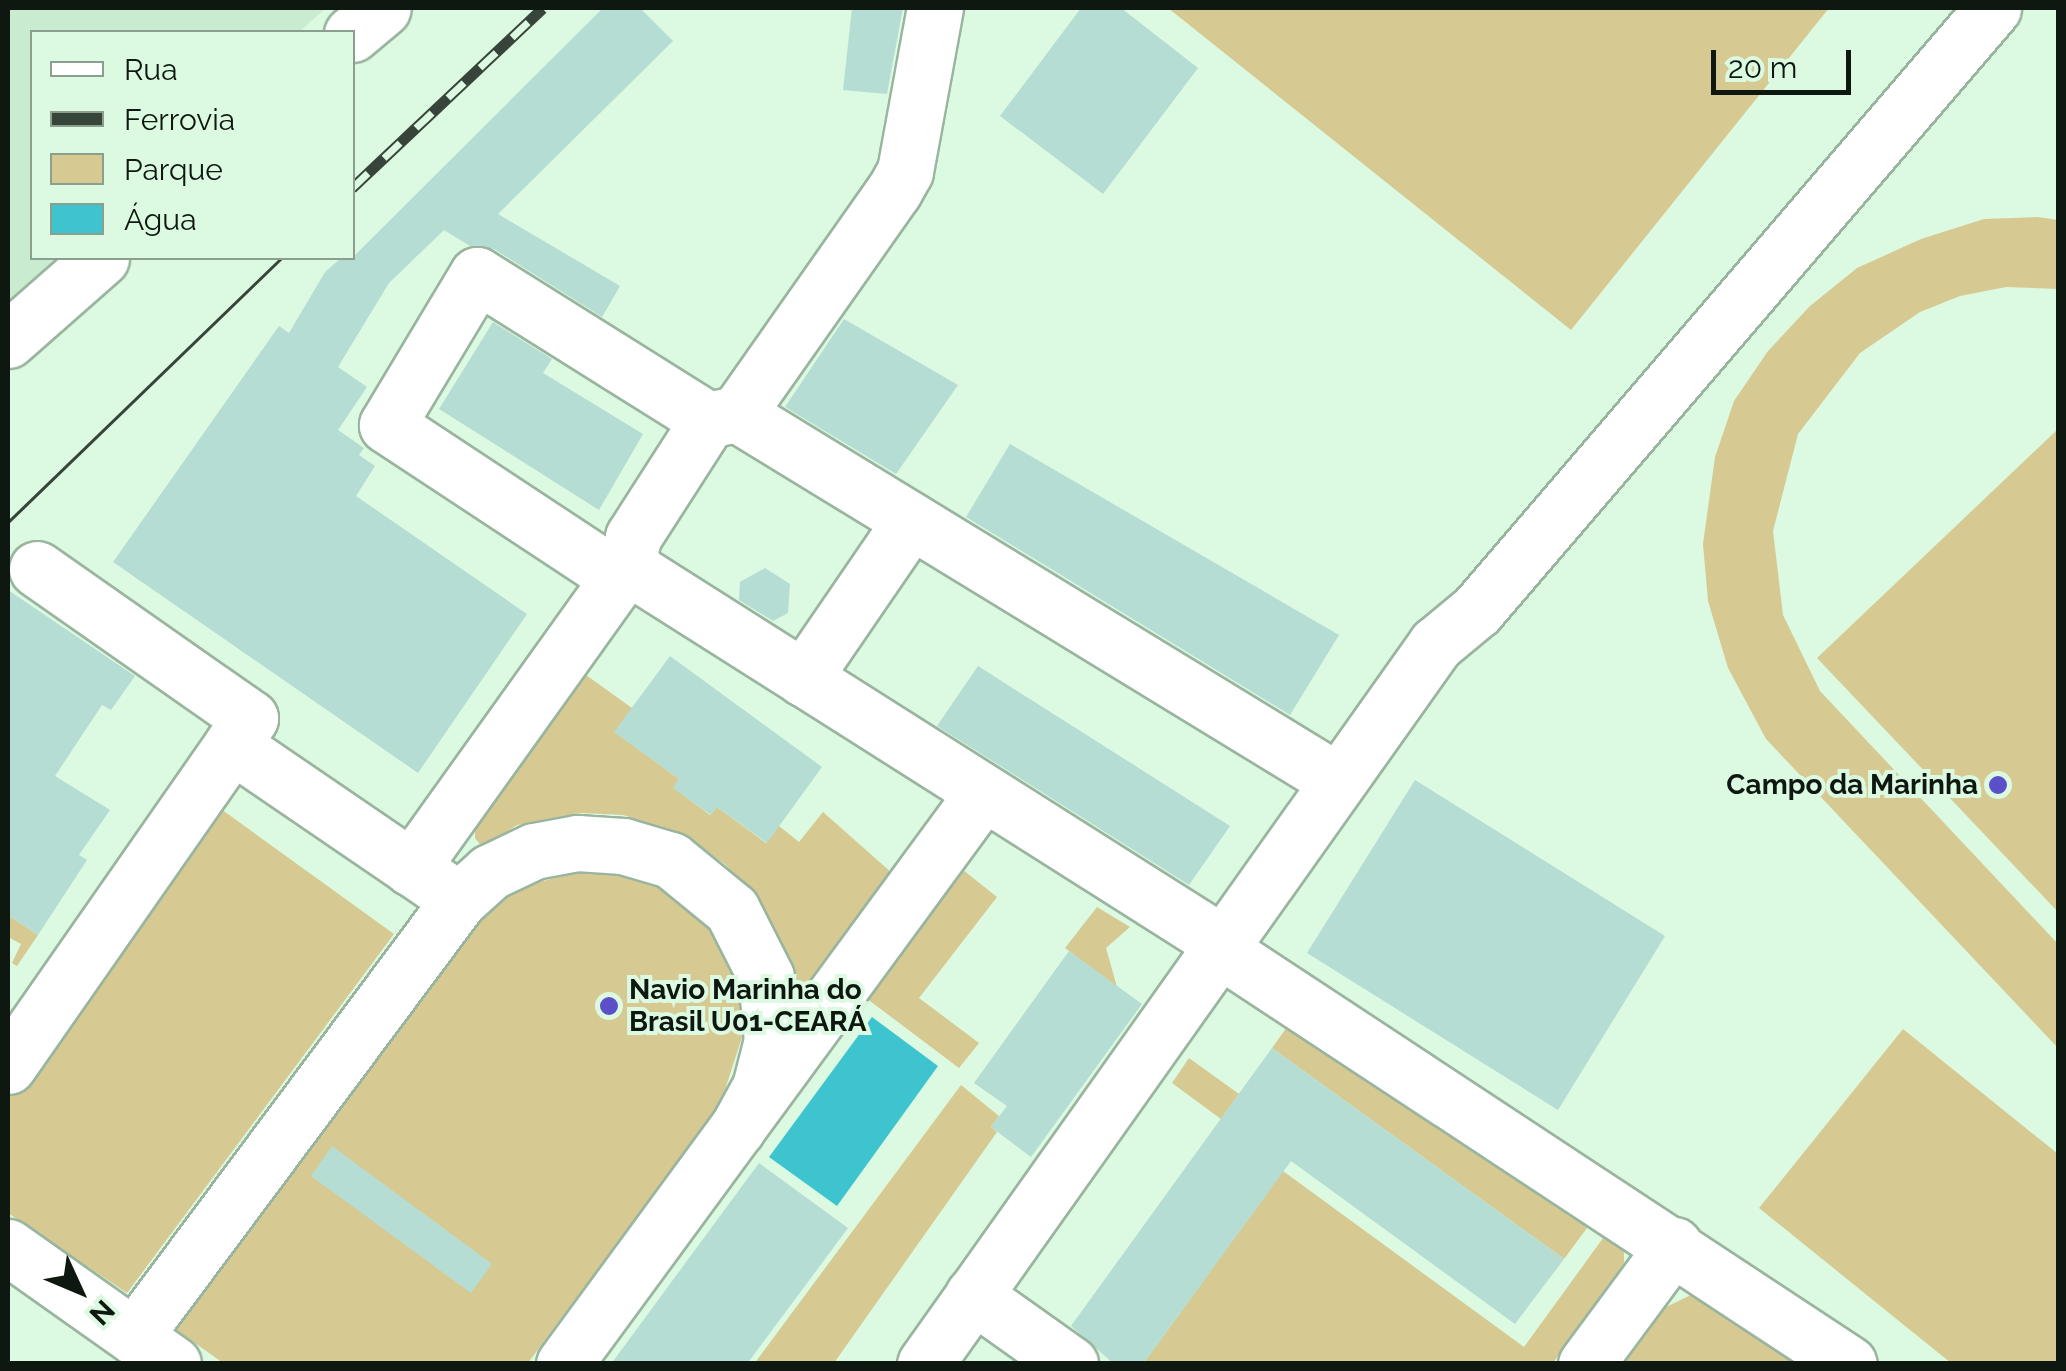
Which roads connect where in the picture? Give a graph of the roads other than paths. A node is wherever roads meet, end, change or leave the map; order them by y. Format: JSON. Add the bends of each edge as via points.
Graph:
{"nodes":[{"id":1,"x":382,"y":8,"type":"edge"},
{"id":2,"x":936,"y":8,"type":"edge"},
{"id":3,"x":1993,"y":8,"type":"edge"},
{"id":4,"x":355,"y":31,"type":"edge"},
{"id":5,"x":98,"y":260,"type":"edge"},
{"id":6,"x":8,"y":340,"type":"edge"},
{"id":7,"x":723,"y":417,"type":"junction"},
{"id":8,"x":911,"y":520,"type":"junction"},
{"id":9,"x":36,"y":570,"type":"dead end"},
{"id":10,"x":623,"y":572,"type":"junction"},
{"id":11,"x":802,"y":678,"type":"junction"},
{"id":12,"x":232,"y":745,"type":"junction"},
{"id":13,"x":1336,"y":780,"type":"junction"},
{"id":14,"x":984,"y":793,"type":"junction"},
{"id":15,"x":411,"y":868,"type":"junction"},
{"id":16,"x":458,"y":900,"type":"junction"},
{"id":17,"x":1221,"y":946,"type":"junction"},
{"id":18,"x":8,"y":1066,"type":"edge"},
{"id":19,"x":738,"y":1129,"type":"junction"},
{"id":20,"x":1674,"y":1244,"type":"junction"},
{"id":21,"x":8,"y":1247,"type":"edge"},
{"id":22,"x":990,"y":1307,"type":"junction"},
{"id":23,"x":154,"y":1350,"type":"edge"},
{"id":24,"x":564,"y":1364,"type":"edge"},
{"id":25,"x":925,"y":1364,"type":"edge"},
{"id":26,"x":1070,"y":1364,"type":"edge"},
{"id":27,"x":1586,"y":1364,"type":"edge"},
{"id":28,"x":1849,"y":1364,"type":"edge"}],
"edges":[{"from":1,"to":4,"type":"street"},
{"from":2,"to":7,"type":"street","via":[[906,171]]},
{"from":3,"to":13,"type":"street","via":[[1477,610],[1436,644]]},
{"from":5,"to":6,"type":"street"},
{"from":7,"to":8,"type":"street"},
{"from":7,"to":10,"type":"street","via":[[633,537]]},
{"from":7,"to":10,"type":"street","via":[[477,275],[387,426]]},
{"from":8,"to":11,"type":"street"},
{"from":8,"to":13,"type":"street"},
{"from":9,"to":12,"type":"street","via":[[250,718]]},
{"from":10,"to":11,"type":"street"},
{"from":10,"to":15,"type":"street"},
{"from":11,"to":14,"type":"street"},
{"from":12,"to":15,"type":"street"},
{"from":12,"to":18,"type":"street"},
{"from":13,"to":17,"type":"street"},
{"from":14,"to":17,"type":"street"},
{"from":14,"to":19,"type":"street"},
{"from":15,"to":16,"type":"street"},
{"from":16,"to":19,"type":"street","via":[[490,872],[534,850],[577,843],[622,846],[671,860],[704,882],[732,910],[766,977],[772,1040],[760,1087]]},
{"from":16,"to":23,"type":"street"},
{"from":17,"to":20,"type":"street"},
{"from":17,"to":22,"type":"street"},
{"from":19,"to":24,"type":"street"},
{"from":20,"to":27,"type":"street"},
{"from":20,"to":28,"type":"street"},
{"from":21,"to":23,"type":"street"},
{"from":22,"to":25,"type":"street"},
{"from":22,"to":26,"type":"street"}]}
